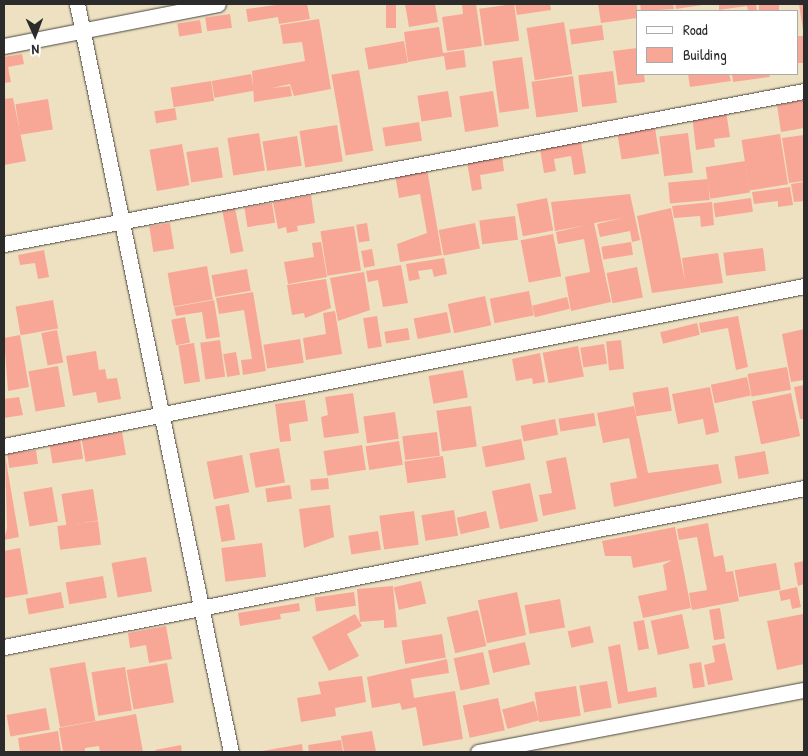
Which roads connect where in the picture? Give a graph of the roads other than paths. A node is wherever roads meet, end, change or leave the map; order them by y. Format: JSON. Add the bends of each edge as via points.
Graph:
{"nodes":[{"id":1,"x":77,"y":4,"type":"edge"},
{"id":2,"x":218,"y":4,"type":"edge"},
{"id":3,"x":83,"y":30,"type":"junction"},
{"id":4,"x":4,"y":46,"type":"edge"},
{"id":5,"x":804,"y":91,"type":"edge"},
{"id":6,"x":122,"y":220,"type":"junction"},
{"id":7,"x":4,"y":244,"type":"edge"},
{"id":8,"x":804,"y":286,"type":"edge"},
{"id":9,"x":162,"y":415,"type":"junction"},
{"id":10,"x":4,"y":446,"type":"edge"},
{"id":11,"x":804,"y":488,"type":"edge"},
{"id":12,"x":202,"y":608,"type":"junction"},
{"id":13,"x":4,"y":647,"type":"edge"},
{"id":14,"x":804,"y":690,"type":"edge"},
{"id":15,"x":231,"y":752,"type":"edge"},
{"id":16,"x":478,"y":752,"type":"edge"}],
"edges":[{"from":1,"to":3,"type":"street"},
{"from":2,"to":3,"type":"street"},
{"from":3,"to":4,"type":"street"},
{"from":3,"to":6,"type":"street"},
{"from":5,"to":6,"type":"street"},
{"from":6,"to":7,"type":"street"},
{"from":6,"to":9,"type":"street"},
{"from":8,"to":9,"type":"street"},
{"from":9,"to":10,"type":"street"},
{"from":9,"to":12,"type":"street"},
{"from":11,"to":12,"type":"street"},
{"from":12,"to":13,"type":"street"},
{"from":12,"to":15,"type":"street"},
{"from":14,"to":16,"type":"street"}]}
